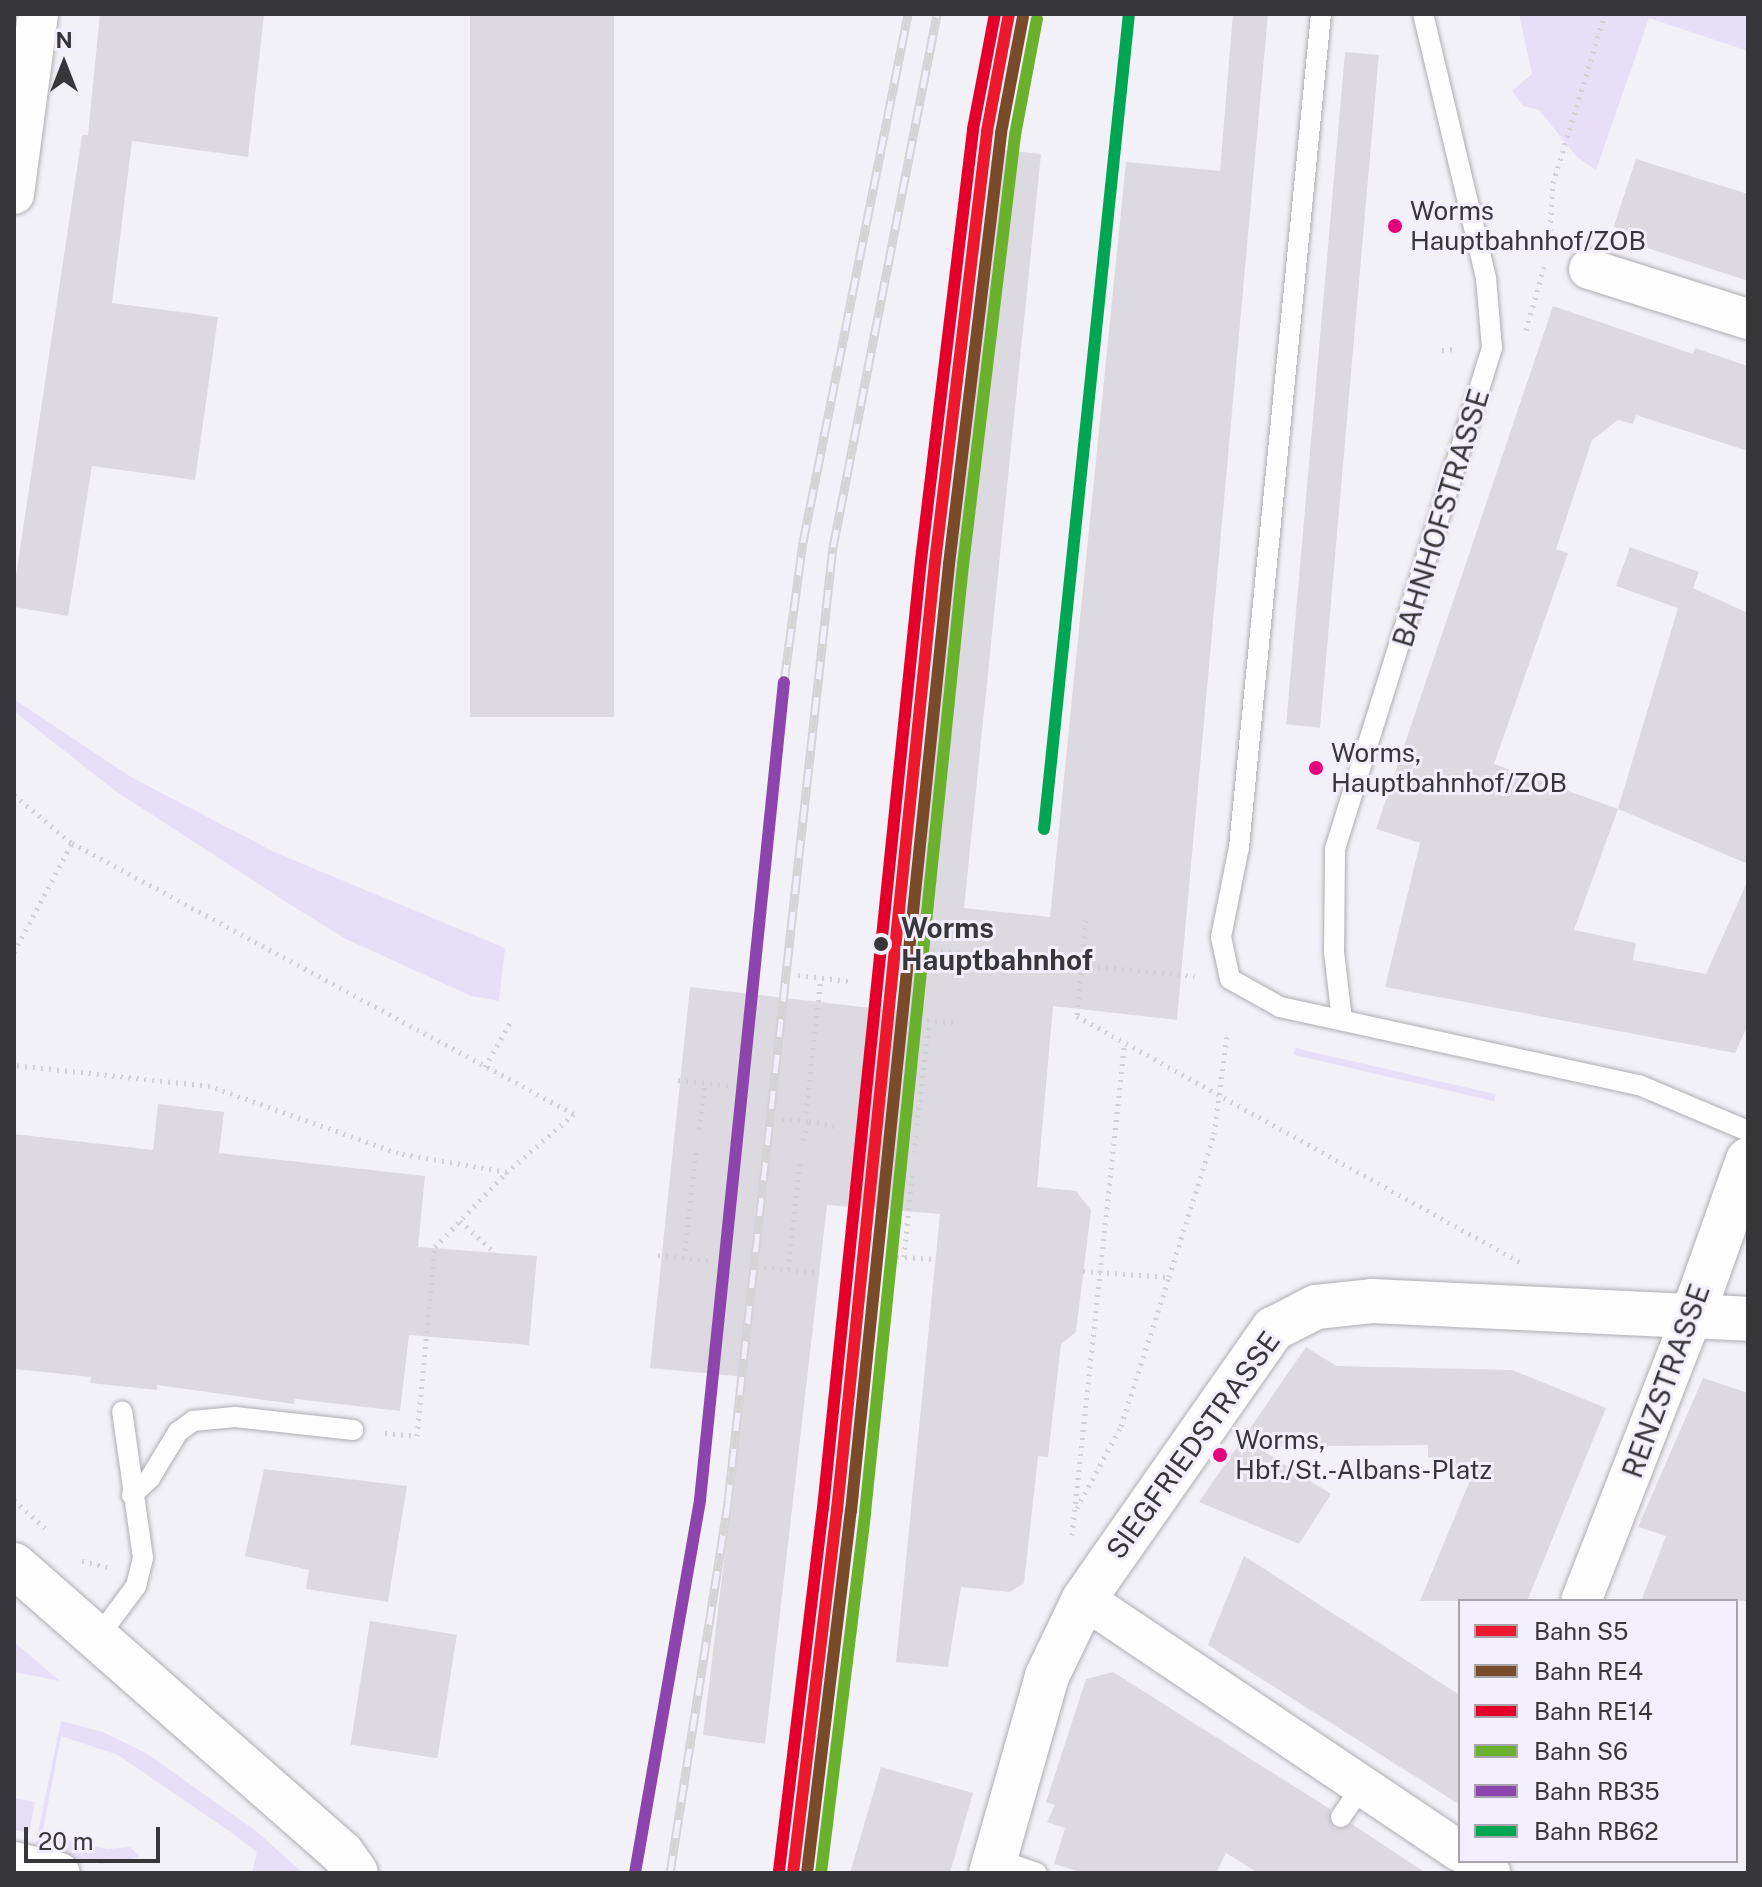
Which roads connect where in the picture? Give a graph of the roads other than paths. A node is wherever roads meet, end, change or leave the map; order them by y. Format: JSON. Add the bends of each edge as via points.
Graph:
{"nodes":[{"id":1,"x":38,"y":14,"type":"edge"},
{"id":2,"x":1321,"y":14,"type":"edge"},
{"id":3,"x":1423,"y":14,"type":"edge"},
{"id":4,"x":14,"y":194,"type":"edge"},
{"id":5,"x":1589,"y":269,"type":"road end"},
{"id":6,"x":1748,"y":319,"type":"edge"},
{"id":7,"x":1342,"y":1020,"type":"junction"},
{"id":8,"x":1748,"y":1131,"type":"edge"},
{"id":9,"x":1748,"y":1160,"type":"edge"},
{"id":10,"x":1692,"y":1317,"type":"junction"},
{"id":11,"x":1748,"y":1319,"type":"edge"},
{"id":12,"x":122,"y":1411,"type":"dead end"},
{"id":13,"x":353,"y":1430,"type":"dead end"},
{"id":14,"x":132,"y":1495,"type":"junction"},
{"id":15,"x":14,"y":1565,"type":"edge"},
{"id":16,"x":1588,"y":1583,"type":"edge"},
{"id":17,"x":1084,"y":1599,"type":"junction"},
{"id":18,"x":98,"y":1637,"type":"junction"},
{"id":19,"x":1458,"y":1851,"type":"edge"},
{"id":20,"x":997,"y":1853,"type":"edge"},
{"id":21,"x":14,"y":1862,"type":"edge"},
{"id":22,"x":60,"y":1873,"type":"edge"},
{"id":23,"x":356,"y":1873,"type":"edge"},
{"id":24,"x":1037,"y":1873,"type":"edge"}],
"edges":[{"from":1,"to":4,"type":"street"},
{"from":2,"to":7,"type":"lane","via":[[1239,847],[1221,937],[1230,979],[1269,1003]]},
{"from":3,"to":7,"type":"lane","name":"BAHNHOFSTRASSE","via":[[1486,278],[1492,348],[1335,849],[1334,952]]},
{"from":5,"to":6,"type":"street"},
{"from":7,"to":8,"type":"lane","via":[[1639,1085]]},
{"from":9,"to":10,"type":"street","name":"RENZSTRASSE"},
{"from":10,"to":11,"type":"street","name":"SIEGFRIEDSTRASSE"},
{"from":10,"to":16,"type":"street","name":"RENZSTRASSE"},
{"from":10,"to":17,"type":"street","name":"SIEGFRIEDSTRASSE","via":[[1372,1301],[1292,1315],[1273,1329],[1236,1376]]},
{"from":12,"to":14,"type":"lane"},
{"from":13,"to":14,"type":"lane","via":[[235,1417],[193,1421],[178,1432],[150,1478]]},
{"from":14,"to":18,"type":"lane","via":[[143,1558],[136,1586]]},
{"from":15,"to":18,"type":"street"},
{"from":17,"to":19,"type":"street","via":[[1352,1801]]},
{"from":17,"to":20,"type":"street","name":"SIEGFRIEDSTRASSE","via":[[1047,1676]]},
{"from":18,"to":23,"type":"street","via":[[342,1853]]},
{"from":20,"to":24,"type":"lane"},
{"from":21,"to":22,"type":"street"}]}
